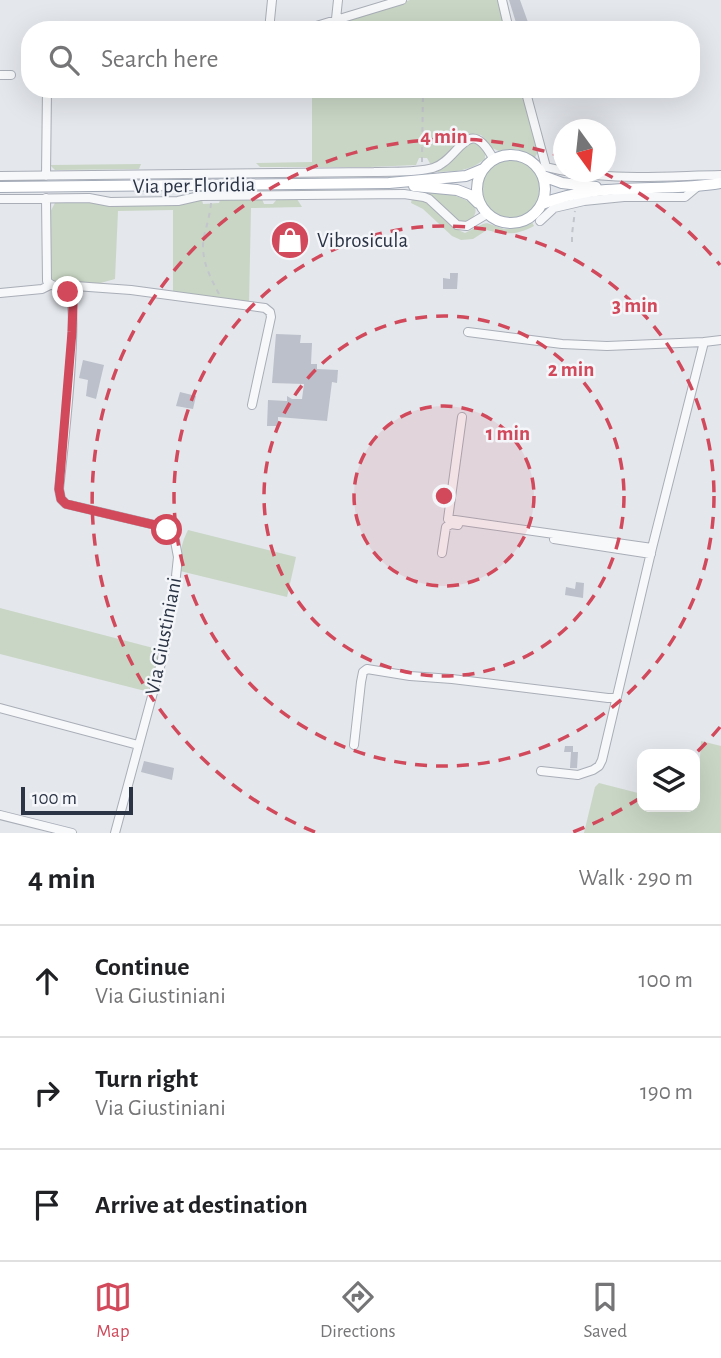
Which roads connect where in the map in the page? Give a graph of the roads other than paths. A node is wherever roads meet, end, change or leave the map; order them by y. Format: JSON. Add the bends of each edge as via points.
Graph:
{"nodes":[{"id":1,"x":272,"y":0,"type":"edge"},
{"id":2,"x":338,"y":0,"type":"edge"},
{"id":3,"x":402,"y":0,"type":"edge"},
{"id":4,"x":502,"y":0,"type":"edge"},
{"id":5,"x":336,"y":19,"type":"junction"},
{"id":6,"x":270,"y":21,"type":"edge"},
{"id":7,"x":330,"y":21,"type":"edge"},
{"id":8,"x":507,"y":21,"type":"edge"},
{"id":9,"x":0,"y":75,"type":"edge"},
{"id":10,"x":12,"y":75,"type":"dead end"},
{"id":11,"x":47,"y":98,"type":"edge"},
{"id":12,"x":527,"y":98,"type":"edge"},
{"id":13,"x":494,"y":160,"type":"junction"},
{"id":14,"x":483,"y":169,"type":"junction"},
{"id":15,"x":0,"y":176,"type":"edge"},
{"id":16,"x":46,"y":176,"type":"junction"},
{"id":17,"x":543,"y":176,"type":"junction"},
{"id":18,"x":684,"y":176,"type":"junction"},
{"id":19,"x":721,"y":179,"type":"edge"},
{"id":20,"x":389,"y":183,"type":"junction"},
{"id":21,"x":0,"y":187,"type":"edge"},
{"id":22,"x":685,"y":187,"type":"junction"},
{"id":23,"x":697,"y":187,"type":"junction"},
{"id":24,"x":621,"y":190,"type":"junction"},
{"id":25,"x":46,"y":198,"type":"junction"},
{"id":26,"x":0,"y":199,"type":"edge"},
{"id":27,"x":542,"y":204,"type":"junction"},
{"id":28,"x":480,"y":205,"type":"junction"},
{"id":29,"x":487,"y":214,"type":"junction"},
{"id":30,"x":540,"y":221,"type":"dead end"},
{"id":31,"x":51,"y":285,"type":"junction"},
{"id":32,"x":68,"y":292,"type":"junction"},
{"id":33,"x":0,"y":293,"type":"edge"},
{"id":34,"x":468,"y":332,"type":"dead end"},
{"id":35,"x":721,"y":340,"type":"edge"},
{"id":36,"x":704,"y":342,"type":"junction"},
{"id":37,"x":252,"y":405,"type":"dead end"},
{"id":38,"x":462,"y":417,"type":"dead end"},
{"id":39,"x":652,"y":551,"type":"junction"},
{"id":40,"x":442,"y":553,"type":"dead end"},
{"id":41,"x":617,"y":698,"type":"junction"},
{"id":42,"x":0,"y":708,"type":"edge"},
{"id":43,"x":138,"y":745,"type":"junction"},
{"id":44,"x":354,"y":745,"type":"dead end"},
{"id":45,"x":541,"y":771,"type":"dead end"},
{"id":46,"x":0,"y":815,"type":"edge"},
{"id":47,"x":72,"y":833,"type":"edge"},
{"id":48,"x":115,"y":833,"type":"edge"}],
"edges":[{"from":1,"to":6,"type":"street"},
{"from":2,"to":5,"type":"street"},
{"from":3,"to":5,"type":"street"},
{"from":4,"to":8,"type":"street"},
{"from":5,"to":7,"type":"street"},
{"from":9,"to":10,"type":"street"},
{"from":11,"to":16,"type":"street"},
{"from":12,"to":18,"type":"street","via":[[547,167],[609,177]]},
{"from":13,"to":14,"type":"main road"},
{"from":13,"to":16,"type":"street","via":[[483,142],[471,139],[442,165],[422,170]]},
{"from":13,"to":17,"type":"main road","via":[[505,156],[527,159]]},
{"from":14,"to":20,"type":"main road","via":[[466,176]]},
{"from":14,"to":28,"type":"main road","via":[[477,187]]},
{"from":15,"to":16,"type":"street"},
{"from":17,"to":24,"type":"main road","via":[[562,183]]},
{"from":17,"to":27,"type":"main road"},
{"from":18,"to":19,"type":"street"},
{"from":18,"to":22,"type":"street"},
{"from":19,"to":23,"type":"main road"},
{"from":20,"to":21,"type":"main road","name":"Via per Floridia"},
{"from":20,"to":28,"type":"main road","via":[[457,190],[470,194]]},
{"from":22,"to":23,"type":"main road"},
{"from":22,"to":24,"type":"main road"},
{"from":23,"to":30,"type":"street","via":[[685,197],[573,203],[554,208]]},
{"from":24,"to":27,"type":"main road","via":[[567,196]]},
{"from":25,"to":26,"type":"street"},
{"from":25,"to":29,"type":"street","via":[[110,202],[178,201],[211,195],[404,194],[429,199],[457,225],[467,226]]},
{"from":25,"to":31,"type":"street","via":[[46,275]]},
{"from":27,"to":29,"type":"main road","via":[[527,220],[517,223]]},
{"from":28,"to":29,"type":"main road"},
{"from":31,"to":32,"type":"street"},
{"from":31,"to":33,"type":"street"},
{"from":32,"to":37,"type":"street","via":[[76,286],[89,287],[265,308],[271,317]]},
{"from":32,"to":43,"type":"street","name":"Via Giustiniani","via":[[73,304],[61,499],[159,526],[171,534],[177,548],[164,652]]},
{"from":34,"to":36,"type":"street","via":[[607,346]]},
{"from":35,"to":36,"type":"street"},
{"from":36,"to":39,"type":"street"},
{"from":38,"to":39,"type":"street","via":[[448,519]]},
{"from":39,"to":40,"type":"street","via":[[451,524],[446,527]]},
{"from":39,"to":41,"type":"street"},
{"from":41,"to":44,"type":"street","via":[[367,669],[361,682]]},
{"from":41,"to":45,"type":"street","via":[[599,766],[578,775]]},
{"from":42,"to":43,"type":"street"},
{"from":43,"to":48,"type":"street","name":"Via Giustiniani"},
{"from":46,"to":47,"type":"street"}]}
